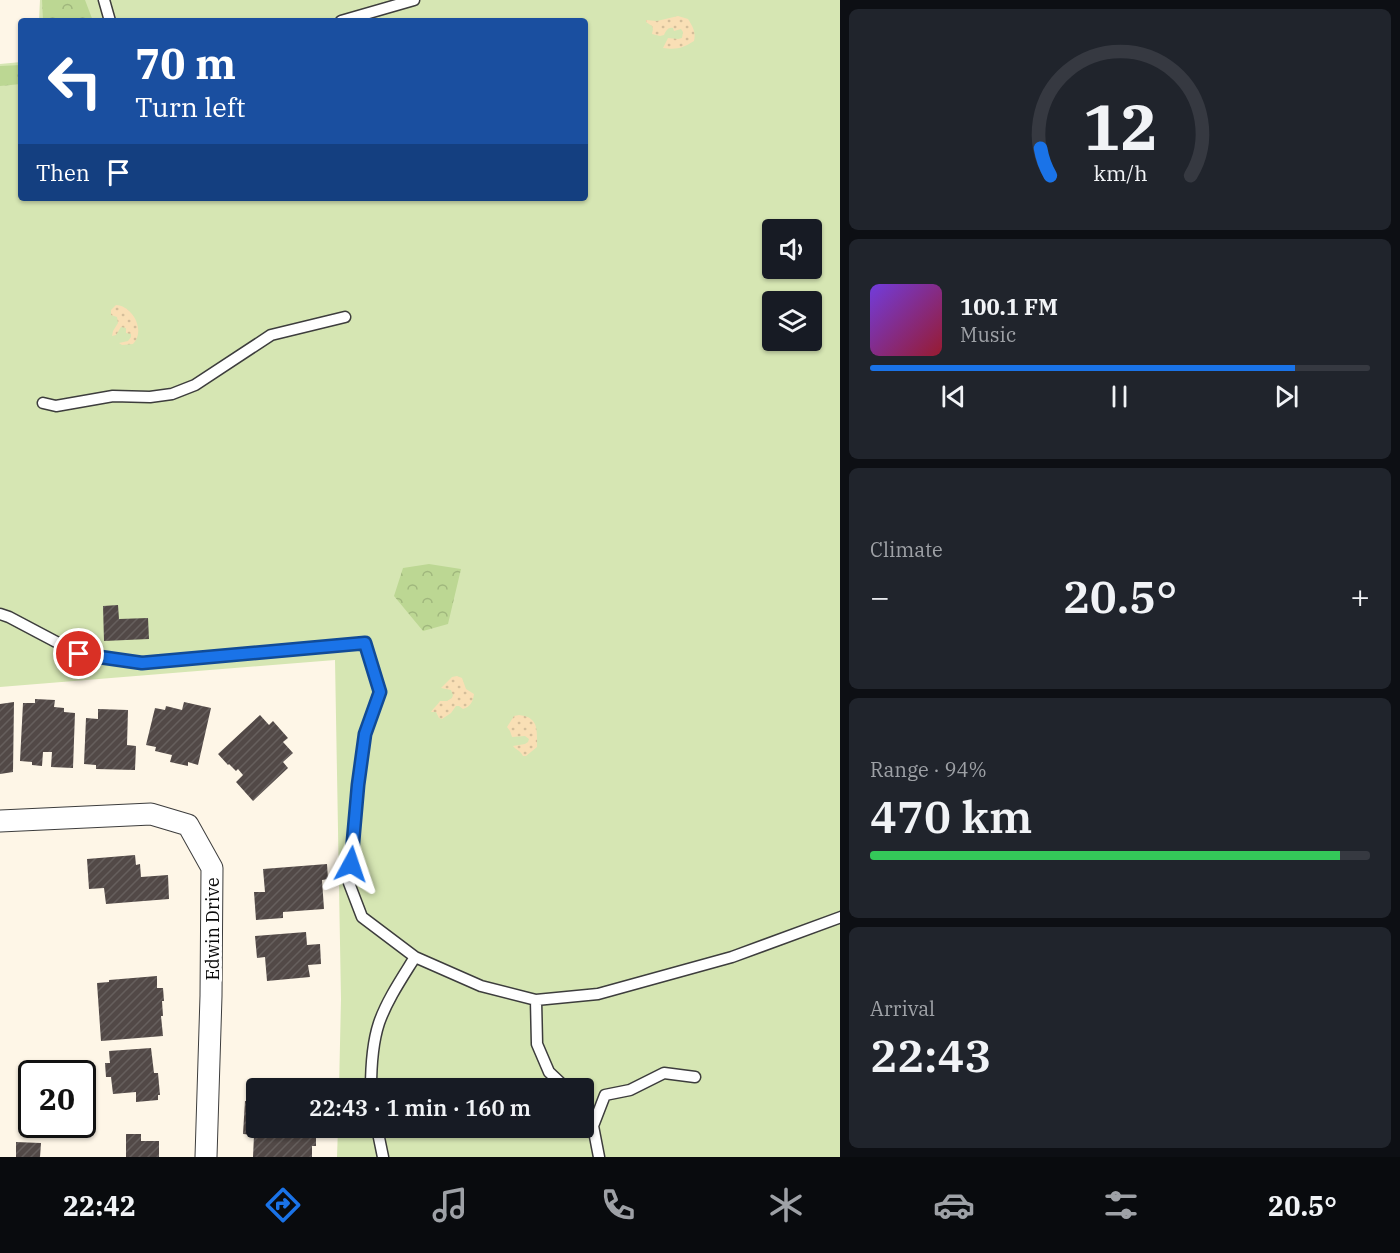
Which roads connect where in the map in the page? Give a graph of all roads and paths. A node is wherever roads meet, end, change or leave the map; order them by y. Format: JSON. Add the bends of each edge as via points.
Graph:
{"nodes":[{"id":1,"x":104,"y":0,"type":"edge"},
{"id":2,"x":414,"y":0,"type":"edge"},
{"id":3,"x":109,"y":18,"type":"edge"},
{"id":4,"x":349,"y":18,"type":"edge"},
{"id":5,"x":345,"y":317,"type":"dead end"},
{"id":6,"x":43,"y":403,"type":"dead end"},
{"id":7,"x":0,"y":614,"type":"edge"},
{"id":8,"x":0,"y":821,"type":"edge"},
{"id":9,"x":840,"y":917,"type":"edge"},
{"id":10,"x":415,"y":957,"type":"junction"},
{"id":11,"x":536,"y":1000,"type":"junction"},
{"id":12,"x":695,"y":1077,"type":"dead end"},
{"id":13,"x":371,"y":1078,"type":"edge"},
{"id":14,"x":555,"y":1078,"type":"edge"},
{"id":15,"x":594,"y":1123,"type":"edge"},
{"id":16,"x":594,"y":1131,"type":"edge"},
{"id":17,"x":379,"y":1138,"type":"edge"},
{"id":18,"x":206,"y":1157,"type":"edge"},
{"id":19,"x":383,"y":1157,"type":"edge"},
{"id":20,"x":599,"y":1157,"type":"edge"}],
"edges":[{"from":1,"to":3,"type":"lane"},
{"from":2,"to":4,"type":"lane"},
{"from":5,"to":6,"type":"lane","via":[[271,335],[195,385],[172,394],[113,396],[56,406]]},
{"from":7,"to":10,"type":"lane","via":[[79,654],[142,663],[365,643],[380,692],[365,734],[349,883],[362,917]]},
{"from":8,"to":18,"type":"street","name":"Edwin Drive","via":[[151,814],[188,825],[212,868]]},
{"from":9,"to":11,"type":"lane","via":[[732,957],[598,994]]},
{"from":10,"to":11,"type":"lane","via":[[481,986]]},
{"from":10,"to":13,"type":"lane","via":[[378,1024]]},
{"from":11,"to":14,"type":"lane","via":[[537,1044]]},
{"from":12,"to":15,"type":"lane","via":[[664,1073],[630,1090],[605,1095]]},
{"from":16,"to":20,"type":"lane"},
{"from":17,"to":19,"type":"lane"}]}
